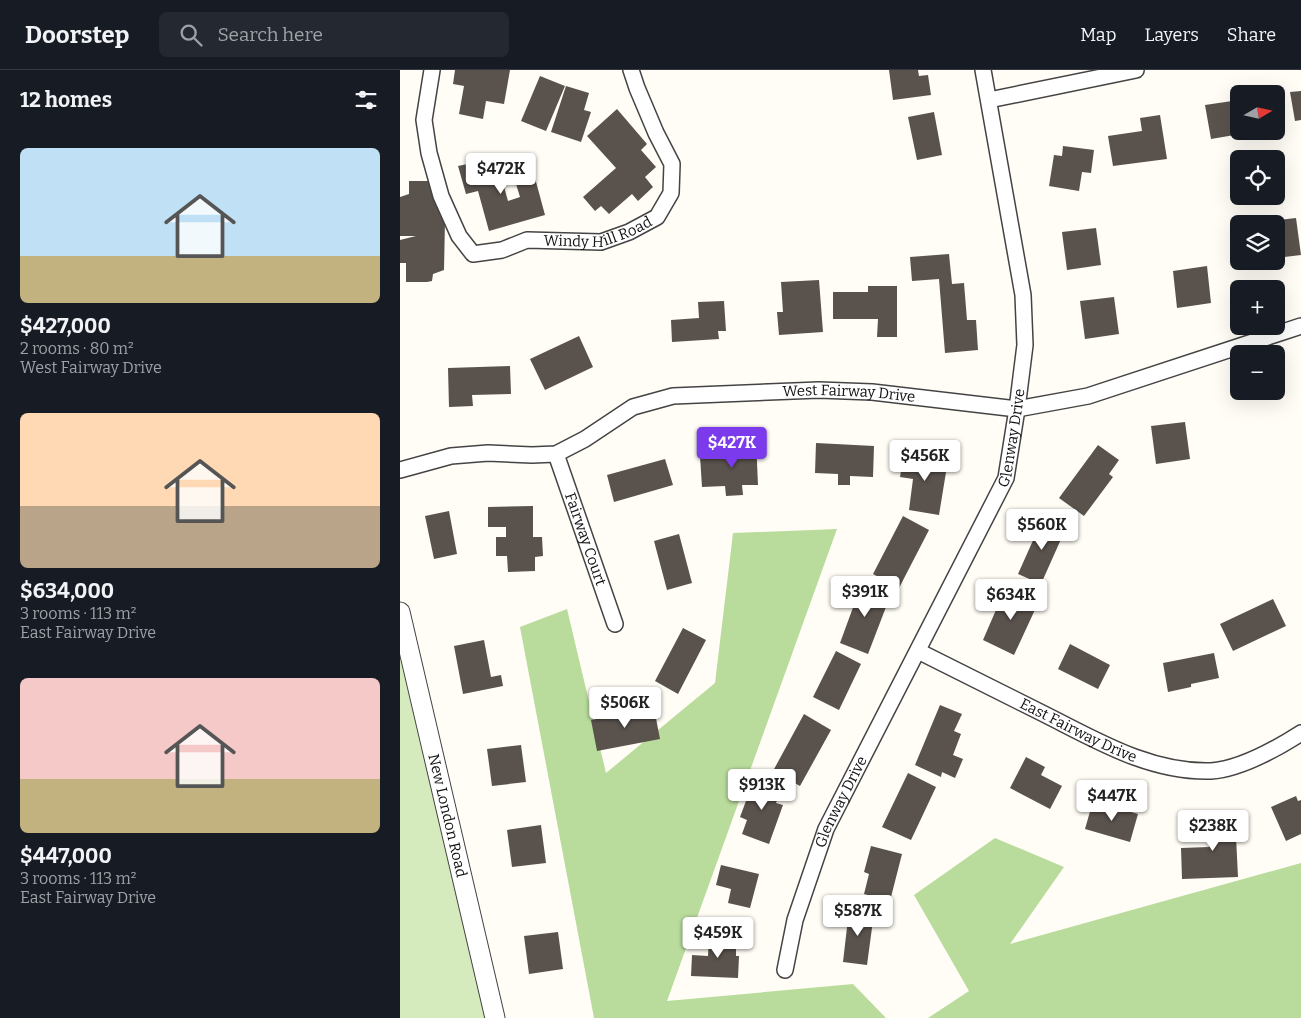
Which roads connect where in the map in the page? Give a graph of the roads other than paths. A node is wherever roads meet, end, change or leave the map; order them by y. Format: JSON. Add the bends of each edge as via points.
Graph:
{"nodes":[{"id":1,"x":432,"y":70,"type":"edge"},
{"id":2,"x":631,"y":70,"type":"edge"},
{"id":3,"x":983,"y":70,"type":"edge"},
{"id":4,"x":1136,"y":70,"type":"edge"},
{"id":5,"x":989,"y":100,"type":"junction"},
{"id":6,"x":1301,"y":326,"type":"edge"},
{"id":7,"x":1017,"y":408,"type":"junction"},
{"id":8,"x":556,"y":454,"type":"junction"},
{"id":9,"x":400,"y":470,"type":"edge"},
{"id":10,"x":400,"y":612,"type":"edge"},
{"id":11,"x":615,"y":624,"type":"dead end"},
{"id":12,"x":918,"y":651,"type":"junction"},
{"id":13,"x":1301,"y":733,"type":"edge"},
{"id":14,"x":785,"y":970,"type":"dead end"},
{"id":15,"x":495,"y":1018,"type":"edge"}],
"edges":[{"from":1,"to":2,"type":"street","name":"Windy Hill Road","via":[[424,120],[429,153],[441,196],[459,236],[473,254],[502,250],[528,240],[602,242],[657,217],[671,193],[672,164],[636,88]]},
{"from":3,"to":5,"type":"street","name":"Glenway Drive"},
{"from":4,"to":5,"type":"street"},
{"from":5,"to":7,"type":"street","name":"Glenway Drive","via":[[1023,295],[1025,345]]},
{"from":6,"to":7,"type":"street","name":"West Fairway Drive","via":[[1088,396]]},
{"from":7,"to":8,"type":"street","name":"West Fairway Drive","via":[[872,392],[819,390],[673,396],[633,407]]},
{"from":7,"to":12,"type":"street","name":"Glenway Drive","via":[[1006,478]]},
{"from":8,"to":9,"type":"street","name":"West Fairway Drive","via":[[451,456]]},
{"from":8,"to":11,"type":"street","name":"Fairway Court"},
{"from":10,"to":15,"type":"street","name":"New London Road"},
{"from":12,"to":13,"type":"street","name":"East Fairway Drive","via":[[1125,754],[1174,769],[1212,771],[1250,762]]},
{"from":12,"to":14,"type":"street","name":"Glenway Drive","via":[[826,829],[795,920]]}]}
